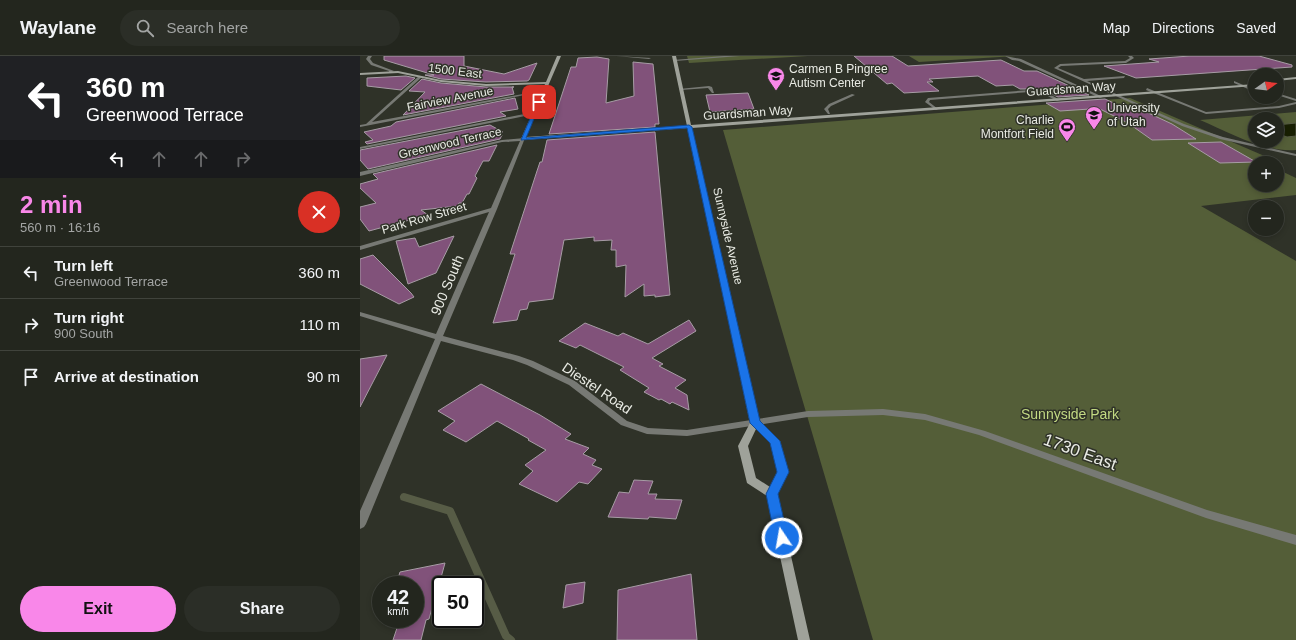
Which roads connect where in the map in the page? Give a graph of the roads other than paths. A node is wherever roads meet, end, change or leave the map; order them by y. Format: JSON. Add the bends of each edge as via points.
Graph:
{"nodes":[{"id":1,"x":370,"y":56,"type":"edge"},
{"id":2,"x":559,"y":56,"type":"edge"},
{"id":3,"x":618,"y":56,"type":"edge"},
{"id":4,"x":738,"y":56,"type":"edge"},
{"id":5,"x":1007,"y":56,"type":"edge"},
{"id":6,"x":1130,"y":56,"type":"edge"},
{"id":7,"x":649,"y":58,"type":"dead end"},
{"id":8,"x":674,"y":58,"type":"edge"},
{"id":9,"x":390,"y":72,"type":"junction"},
{"id":10,"x":360,"y":74,"type":"edge"},
{"id":11,"x":420,"y":77,"type":"junction"},
{"id":12,"x":1296,"y":78,"type":"edge"},
{"id":13,"x":1284,"y":79,"type":"edge"},
{"id":14,"x":1083,"y":80,"type":"junction"},
{"id":15,"x":1248,"y":81,"type":"edge"},
{"id":16,"x":1235,"y":82,"type":"junction"},
{"id":17,"x":1296,"y":82,"type":"edge"},
{"id":18,"x":547,"y":83,"type":"junction"},
{"id":19,"x":1090,"y":83,"type":"junction"},
{"id":20,"x":1284,"y":83,"type":"edge"},
{"id":21,"x":1248,"y":85,"type":"edge"},
{"id":22,"x":1242,"y":86,"type":"junction"},
{"id":23,"x":1248,"y":86,"type":"edge"},
{"id":24,"x":1248,"y":88,"type":"edge"},
{"id":25,"x":681,"y":89,"type":"junction"},
{"id":26,"x":1147,"y":89,"type":"junction"},
{"id":27,"x":544,"y":91,"type":"junction"},
{"id":28,"x":713,"y":92,"type":"dead end"},
{"id":29,"x":1110,"y":92,"type":"junction"},
{"id":30,"x":1154,"y":92,"type":"junction"},
{"id":31,"x":1094,"y":93,"type":"junction"},
{"id":32,"x":853,"y":95,"type":"dead end"},
{"id":33,"x":1116,"y":95,"type":"junction"},
{"id":34,"x":1101,"y":96,"type":"junction"},
{"id":35,"x":1052,"y":97,"type":"junction"},
{"id":36,"x":1284,"y":97,"type":"edge"},
{"id":37,"x":1058,"y":100,"type":"junction"},
{"id":38,"x":1284,"y":100,"type":"edge"},
{"id":39,"x":1294,"y":102,"type":"edge"},
{"id":40,"x":931,"y":106,"type":"junction"},
{"id":41,"x":936,"y":109,"type":"junction"},
{"id":42,"x":534,"y":113,"type":"junction"},
{"id":43,"x":829,"y":113,"type":"junction"},
{"id":44,"x":367,"y":125,"type":"junction"},
{"id":45,"x":360,"y":126,"type":"edge"},
{"id":46,"x":689,"y":127,"type":"junction"},
{"id":47,"x":523,"y":139,"type":"junction"},
{"id":48,"x":360,"y":148,"type":"edge"},
{"id":49,"x":1296,"y":155,"type":"edge"},
{"id":50,"x":360,"y":174,"type":"edge"},
{"id":51,"x":494,"y":209,"type":"junction"},
{"id":52,"x":360,"y":248,"type":"edge"},
{"id":53,"x":360,"y":314,"type":"edge"},
{"id":54,"x":439,"y":337,"type":"junction"},
{"id":55,"x":755,"y":423,"type":"junction"},
{"id":56,"x":772,"y":494,"type":"junction"},
{"id":57,"x":360,"y":524,"type":"edge"},
{"id":58,"x":1296,"y":540,"type":"edge"},
{"id":59,"x":804,"y":640,"type":"edge"}],
"edges":[{"from":1,"to":9,"type":"street","via":[[368,59],[372,64],[392,71]]},
{"from":2,"to":18,"type":"street","name":"900 South"},
{"from":3,"to":7,"type":"street"},
{"from":4,"to":8,"type":"street"},
{"from":5,"to":31,"type":"street"},
{"from":6,"to":14,"type":"street","via":[[1132,58],[1126,62],[1060,65],[1056,68]]},
{"from":8,"to":25,"type":"street","name":"Sunnyside Avenue"},
{"from":9,"to":10,"type":"street","name":"1500 East"},
{"from":9,"to":11,"type":"street","name":"1500 East"},
{"from":11,"to":18,"type":"street","name":"1500 East","via":[[492,86]]},
{"from":11,"to":44,"type":"street"},
{"from":12,"to":13,"type":"street"},
{"from":14,"to":19,"type":"street"},
{"from":14,"to":19,"type":"street","via":[[1123,79]]},
{"from":15,"to":16,"type":"street","name":"Guardsman Way"},
{"from":16,"to":21,"type":"street"},
{"from":16,"to":22,"type":"street"},
{"from":16,"to":26,"type":"street","name":"Guardsman Way"},
{"from":17,"to":20,"type":"street"},
{"from":18,"to":27,"type":"street","name":"900 South"},
{"from":19,"to":29,"type":"street"},
{"from":22,"to":23,"type":"street","name":"Guardsman Way"},
{"from":22,"to":24,"type":"street"},
{"from":22,"to":30,"type":"street","name":"Guardsman Way"},
{"from":25,"to":28,"type":"street","via":[[709,87]]},
{"from":25,"to":46,"type":"street","name":"Sunnyside Avenue"},
{"from":26,"to":29,"type":"street","name":"Guardsman Way"},
{"from":26,"to":30,"type":"street"},
{"from":27,"to":42,"type":"street","name":"900 South"},
{"from":27,"to":44,"type":"street","name":"Fairview Avenue"},
{"from":29,"to":31,"type":"street","name":"Guardsman Way"},
{"from":29,"to":33,"type":"street"},
{"from":30,"to":33,"type":"street","name":"Guardsman Way"},
{"from":30,"to":39,"type":"street","via":[[1206,113],[1279,107]]},
{"from":31,"to":34,"type":"street"},
{"from":31,"to":35,"type":"street","name":"Guardsman Way"},
{"from":32,"to":43,"type":"street","via":[[830,105],[826,109]]},
{"from":33,"to":34,"type":"street","name":"Guardsman Way"},
{"from":33,"to":49,"type":"street","via":[[1183,125],[1222,138]]},
{"from":34,"to":37,"type":"street","name":"Guardsman Way"},
{"from":35,"to":37,"type":"street"},
{"from":35,"to":40,"type":"street","name":"Guardsman Way"},
{"from":35,"to":40,"type":"street","via":[[1045,93],[1030,91],[928,99],[927,102]]},
{"from":36,"to":39,"type":"street"},
{"from":37,"to":41,"type":"street","name":"Guardsman Way"},
{"from":38,"to":39,"type":"street"},
{"from":40,"to":41,"type":"street"},
{"from":40,"to":43,"type":"street","name":"Guardsman Way"},
{"from":41,"to":46,"type":"street","name":"Guardsman Way"},
{"from":42,"to":47,"type":"street","name":"900 South"},
{"from":42,"to":48,"type":"street"},
{"from":43,"to":46,"type":"street","name":"Guardsman Way","via":[[709,122]]},
{"from":44,"to":45,"type":"street","name":"Fairview Avenue"},
{"from":46,"to":47,"type":"street","name":"Greenwood Terrace"},
{"from":46,"to":55,"type":"street","name":"Sunnyside Avenue"},
{"from":47,"to":50,"type":"street","name":"Greenwood Terrace","via":[[502,141]]},
{"from":47,"to":51,"type":"street","name":"900 South"},
{"from":51,"to":52,"type":"street","name":"Park Row Street"},
{"from":51,"to":54,"type":"street","name":"900 South"},
{"from":53,"to":54,"type":"street","name":"Diestel Road"},
{"from":54,"to":55,"type":"street","name":"Diestel Road","via":[[516,358],[558,376],[584,392],[624,423],[635,428],[660,433],[687,433]]},
{"from":54,"to":57,"type":"street","name":"900 South"},
{"from":55,"to":56,"type":"street","via":[[775,441],[783,472]]},
{"from":55,"to":56,"type":"street","via":[[743,446],[751,480]]},
{"from":55,"to":58,"type":"street","name":"1730 East","via":[[808,414],[861,412],[903,414],[938,420],[982,433],[1206,514]]},
{"from":56,"to":59,"type":"street"}]}
